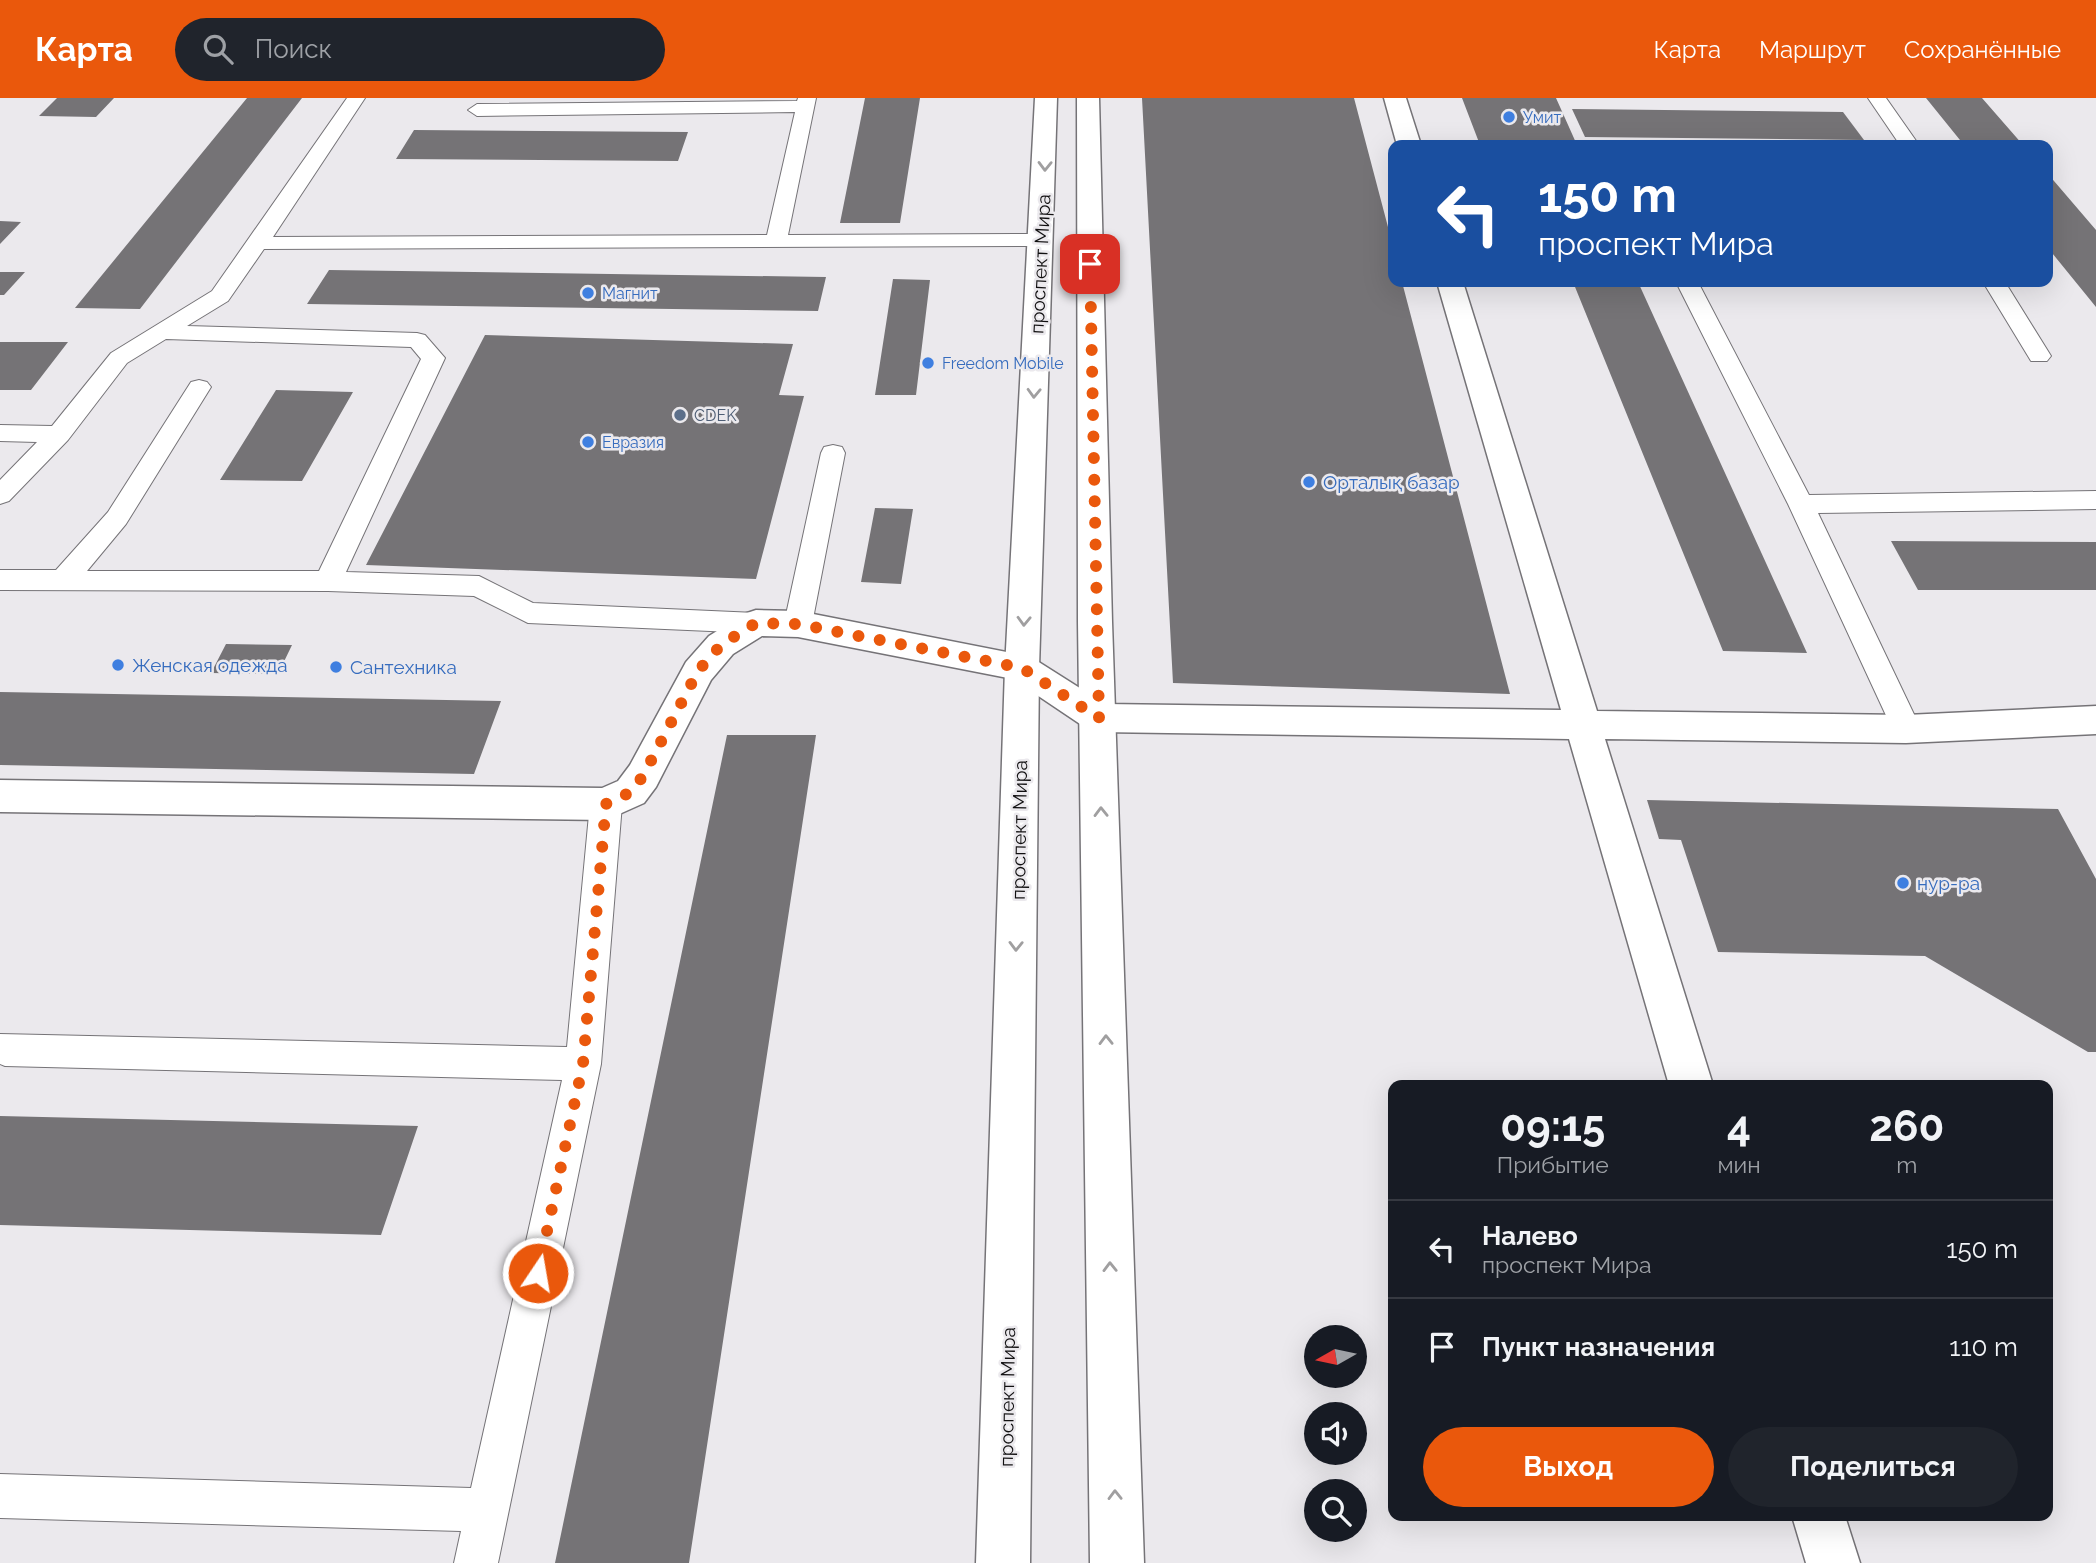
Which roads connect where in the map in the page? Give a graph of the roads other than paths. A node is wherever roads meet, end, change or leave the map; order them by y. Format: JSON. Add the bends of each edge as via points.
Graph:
{"nodes":[{"id":1,"x":356,"y":98,"type":"edge"},
{"id":2,"x":1046,"y":98,"type":"edge"},
{"id":3,"x":1088,"y":98,"type":"edge"},
{"id":4,"x":1395,"y":98,"type":"edge"},
{"id":5,"x":1877,"y":98,"type":"edge"},
{"id":6,"x":806,"y":102,"type":"edge"},
{"id":7,"x":477,"y":110,"type":"dead end"},
{"id":8,"x":1408,"y":140,"type":"edge"},
{"id":9,"x":1906,"y":140,"type":"edge"},
{"id":10,"x":1040,"y":240,"type":"junction"},
{"id":11,"x":258,"y":243,"type":"junction"},
{"id":12,"x":776,"y":243,"type":"junction"},
{"id":13,"x":1452,"y":287,"type":"edge"},
{"id":14,"x":1690,"y":287,"type":"edge"},
{"id":15,"x":1997,"y":287,"type":"edge"},
{"id":16,"x":161,"y":332,"type":"junction"},
{"id":17,"x":2039,"y":356,"type":"dead end"},
{"id":18,"x":199,"y":387,"type":"dead end"},
{"id":19,"x":0,"y":433,"type":"edge"},
{"id":20,"x":59,"y":434,"type":"junction"},
{"id":21,"x":833,"y":453,"type":"dead end"},
{"id":22,"x":0,"y":495,"type":"edge"},
{"id":23,"x":2096,"y":500,"type":"edge"},
{"id":24,"x":1801,"y":504,"type":"junction"},
{"id":25,"x":64,"y":579,"type":"junction"},
{"id":26,"x":0,"y":580,"type":"edge"},
{"id":27,"x":328,"y":581,"type":"junction"},
{"id":28,"x":756,"y":623,"type":"junction"},
{"id":29,"x":798,"y":624,"type":"junction"},
{"id":30,"x":1022,"y":668,"type":"junction"},
{"id":31,"x":1099,"y":718,"type":"junction"},
{"id":32,"x":2096,"y":720,"type":"edge"},
{"id":33,"x":1584,"y":726,"type":"junction"},
{"id":34,"x":1906,"y":729,"type":"junction"},
{"id":35,"x":0,"y":796,"type":"edge"},
{"id":36,"x":606,"y":804,"type":"junction"},
{"id":37,"x":5,"y":1049,"type":"dead end"},
{"id":38,"x":583,"y":1064,"type":"junction"},
{"id":39,"x":1690,"y":1080,"type":"edge"},
{"id":40,"x":0,"y":1496,"type":"edge"},
{"id":41,"x":488,"y":1510,"type":"junction"},
{"id":42,"x":1820,"y":1521,"type":"edge"},
{"id":43,"x":476,"y":1563,"type":"edge"},
{"id":44,"x":1003,"y":1563,"type":"edge"},
{"id":45,"x":1117,"y":1563,"type":"edge"},
{"id":46,"x":1833,"y":1563,"type":"edge"}],
"edges":[{"from":1,"to":11,"type":"lane"},
{"from":2,"to":10,"type":"main road","name":"проспект Мира","one_way":true},
{"from":3,"to":31,"type":"main road"},
{"from":4,"to":8,"type":"main road"},
{"from":5,"to":9,"type":"lane"},
{"from":6,"to":7,"type":"lane"},
{"from":6,"to":12,"type":"lane"},
{"from":10,"to":12,"type":"lane"},
{"from":10,"to":30,"type":"main road","name":"проспект Мира","one_way":true},
{"from":11,"to":12,"type":"lane"},
{"from":11,"to":16,"type":"lane","via":[[220,296]]},
{"from":13,"to":33,"type":"main road"},
{"from":14,"to":24,"type":"lane"},
{"from":15,"to":17,"type":"lane"},
{"from":16,"to":20,"type":"lane","via":[[119,358]]},
{"from":16,"to":27,"type":"lane","via":[[417,340],[433,358]]},
{"from":18,"to":25,"type":"lane","via":[[117,518]]},
{"from":19,"to":20,"type":"lane"},
{"from":20,"to":22,"type":"lane"},
{"from":21,"to":29,"type":"lane"},
{"from":23,"to":24,"type":"lane"},
{"from":24,"to":34,"type":"lane"},
{"from":25,"to":26,"type":"lane"},
{"from":25,"to":27,"type":"lane"},
{"from":27,"to":28,"type":"lane","via":[[479,586],[528,613]]},
{"from":28,"to":29,"type":"main road"},
{"from":28,"to":36,"type":"main road","via":[[721,645],[698,671],[643,776],[631,792]]},
{"from":29,"to":30,"type":"main road"},
{"from":30,"to":31,"type":"main road"},
{"from":30,"to":44,"type":"main road","name":"проспект Мира","one_way":true},
{"from":31,"to":33,"type":"main road"},
{"from":45,"to":31,"type":"main road","one_way":true},
{"from":32,"to":34,"type":"main road"},
{"from":33,"to":34,"type":"main road"},
{"from":33,"to":39,"type":"main road"},
{"from":35,"to":36,"type":"main road"},
{"from":36,"to":38,"type":"lane"},
{"from":37,"to":38,"type":"lane"},
{"from":38,"to":41,"type":"lane"},
{"from":40,"to":41,"type":"lane"},
{"from":41,"to":43,"type":"lane"},
{"from":42,"to":46,"type":"main road"}]}
